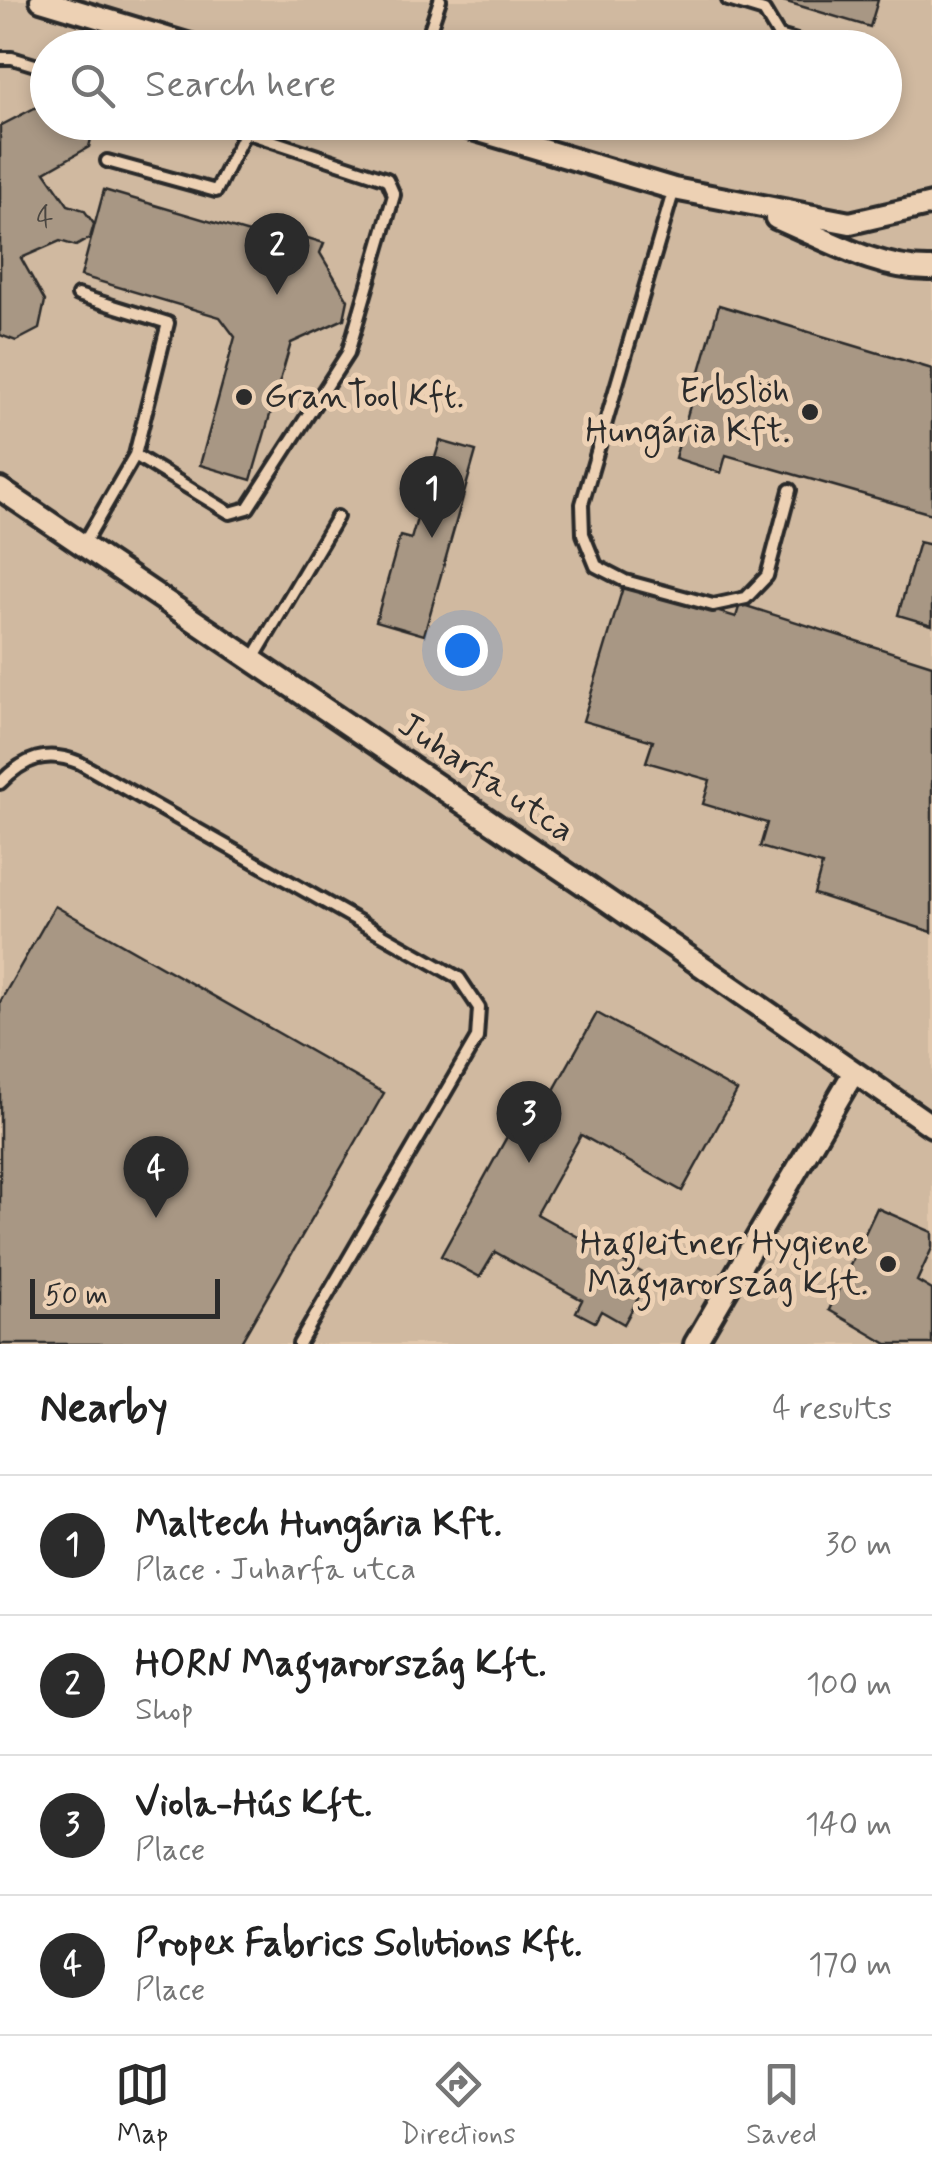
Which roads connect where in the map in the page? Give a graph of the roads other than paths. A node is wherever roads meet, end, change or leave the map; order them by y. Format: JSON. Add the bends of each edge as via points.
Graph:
{"nodes":[{"id":1,"x":41,"y":0,"type":"edge"},
{"id":2,"x":440,"y":0,"type":"edge"},
{"id":3,"x":728,"y":0,"type":"edge"},
{"id":4,"x":140,"y":30,"type":"edge"},
{"id":5,"x":430,"y":30,"type":"edge"},
{"id":6,"x":775,"y":30,"type":"edge"},
{"id":7,"x":0,"y":58,"type":"edge"},
{"id":8,"x":30,"y":64,"type":"edge"},
{"id":9,"x":242,"y":140,"type":"edge"},
{"id":10,"x":281,"y":140,"type":"edge"},
{"id":11,"x":509,"y":140,"type":"edge"},
{"id":12,"x":107,"y":161,"type":"dead end"},
{"id":13,"x":674,"y":189,"type":"junction"},
{"id":14,"x":737,"y":202,"type":"junction"},
{"id":15,"x":932,"y":204,"type":"edge"},
{"id":16,"x":932,"y":269,"type":"edge"},
{"id":17,"x":78,"y":296,"type":"dead end"},
{"id":18,"x":135,"y":456,"type":"junction"},
{"id":19,"x":0,"y":490,"type":"edge"},
{"id":20,"x":790,"y":490,"type":"dead end"},
{"id":21,"x":337,"y":517,"type":"dead end"},
{"id":22,"x":83,"y":545,"type":"junction"},
{"id":23,"x":253,"y":659,"type":"junction"},
{"id":24,"x":0,"y":783,"type":"edge"},
{"id":25,"x":854,"y":1072,"type":"junction"},
{"id":26,"x":932,"y":1126,"type":"edge"},
{"id":27,"x":299,"y":1344,"type":"edge"},
{"id":28,"x":695,"y":1344,"type":"edge"}],
"edges":[{"from":1,"to":4,"type":"street"},
{"from":2,"to":5,"type":"lane"},
{"from":3,"to":6,"type":"lane","via":[[764,11]]},
{"from":7,"to":8,"type":"lane"},
{"from":9,"to":12,"type":"lane","via":[[216,191]]},
{"from":10,"to":18,"type":"lane","via":[[387,179],[394,195],[348,353],[248,508],[230,513]]},
{"from":11,"to":13,"type":"street"},
{"from":13,"to":14,"type":"street"},
{"from":13,"to":20,"type":"lane","via":[[582,504],[583,534],[596,566],[625,581],[713,605],[746,598],[767,576]]},
{"from":14,"to":15,"type":"street","via":[[850,222]]},
{"from":14,"to":16,"type":"street","via":[[871,258]]},
{"from":17,"to":18,"type":"lane","via":[[168,323]]},
{"from":18,"to":22,"type":"lane"},
{"from":19,"to":22,"type":"street","name":"Juharfa utca"},
{"from":21,"to":23,"type":"lane"},
{"from":22,"to":23,"type":"street","name":"Juharfa utca"},
{"from":23,"to":25,"type":"street","name":"Juharfa utca"},
{"from":24,"to":27,"type":"lane","via":[[22,763],[61,755],[458,978],[479,1008],[477,1038]]},
{"from":25,"to":26,"type":"street","name":"Juharfa utca"},
{"from":25,"to":28,"type":"street"}]}
